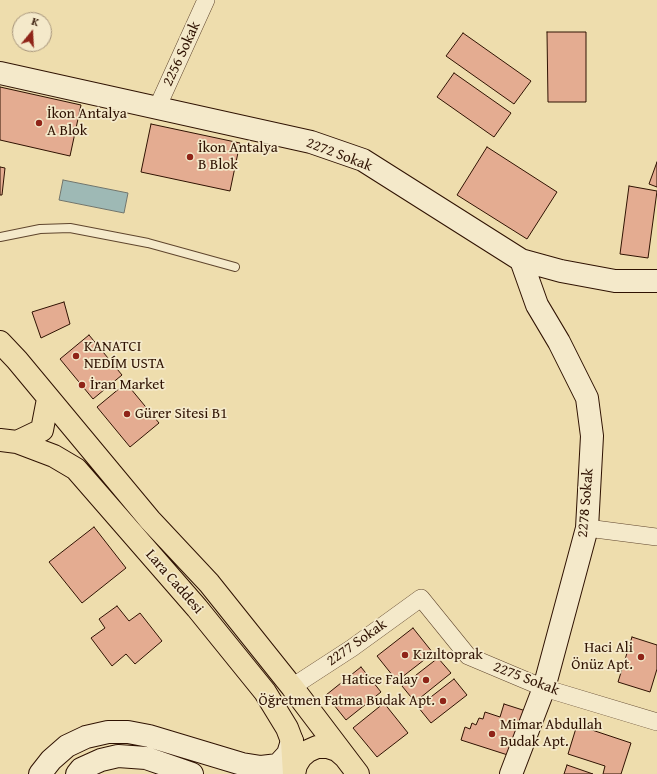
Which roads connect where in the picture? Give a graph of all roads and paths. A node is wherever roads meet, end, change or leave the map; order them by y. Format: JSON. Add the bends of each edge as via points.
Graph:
{"nodes":[{"id":1,"x":206,"y":0,"type":"edge"},
{"id":2,"x":0,"y":73,"type":"edge"},
{"id":3,"x":157,"y":108,"type":"junction"},
{"id":4,"x":0,"y":237,"type":"edge"},
{"id":5,"x":521,"y":260,"type":"junction"},
{"id":6,"x":235,"y":266,"type":"dead end"},
{"id":7,"x":657,"y":281,"type":"edge"},
{"id":8,"x":0,"y":342,"type":"edge"},
{"id":9,"x":48,"y":399,"type":"junction"},
{"id":10,"x":9,"y":441,"type":"edge"},
{"id":11,"x":587,"y":528,"type":"junction"},
{"id":12,"x":657,"y":537,"type":"edge"},
{"id":13,"x":421,"y":598,"type":"joint"},
{"id":14,"x":292,"y":687,"type":"junction"},
{"id":15,"x":544,"y":688,"type":"junction"},
{"id":16,"x":657,"y":722,"type":"edge"},
{"id":17,"x":293,"y":758,"type":"edge"},
{"id":18,"x":348,"y":765,"type":"edge"},
{"id":19,"x":40,"y":774,"type":"edge"},
{"id":20,"x":77,"y":774,"type":"edge"},
{"id":21,"x":192,"y":774,"type":"edge"},
{"id":22,"x":358,"y":774,"type":"edge"},
{"id":23,"x":511,"y":774,"type":"edge"}],
"edges":[{"from":1,"to":3,"type":"street","name":"2256 Sokak"},
{"from":2,"to":3,"type":"street","name":"2272 Sokak"},
{"from":3,"to":5,"type":"street","name":"2272 Sokak","via":[[311,142],[363,160]]},
{"from":4,"to":6,"type":"lane","via":[[40,229],[70,228],[148,243]]},
{"from":5,"to":7,"type":"street","name":"2272 Sokak","via":[[561,272],[614,281]]},
{"from":5,"to":11,"type":"street","name":"2278 Sokak","via":[[537,305],[587,398],[592,436]]},
{"from":8,"to":9,"type":"main road"},
{"from":9,"to":10,"type":"main road","via":[[42,430]]},
{"from":9,"to":14,"type":"main road","via":[[150,520],[209,583]]},
{"from":10,"to":17,"type":"main road","name":"Lara Caddesi","via":[[54,456],[76,469],[266,692],[287,728]]},
{"from":11,"to":12,"type":"street"},
{"from":11,"to":15,"type":"street","name":"2278 Sokak"},
{"from":13,"to":14,"type":"street","name":"2277 Sokak"},
{"from":13,"to":15,"type":"street","name":"2275 Sokak","via":[[468,656]]},
{"from":14,"to":18,"type":"main road"},
{"from":15,"to":16,"type":"street","name":"2275 Sokak"},
{"from":15,"to":23,"type":"street","name":"2278 Sokak"},
{"from":17,"to":18,"type":"main road","via":[[318,747],[328,747],[337,750]]},
{"from":17,"to":19,"type":"street","via":[[261,767],[242,764],[149,736],[108,732],[86,737],[67,746]]},
{"from":18,"to":22,"type":"main road"},
{"from":20,"to":21,"type":"street","via":[[101,760],[118,756],[146,758]]}]}
